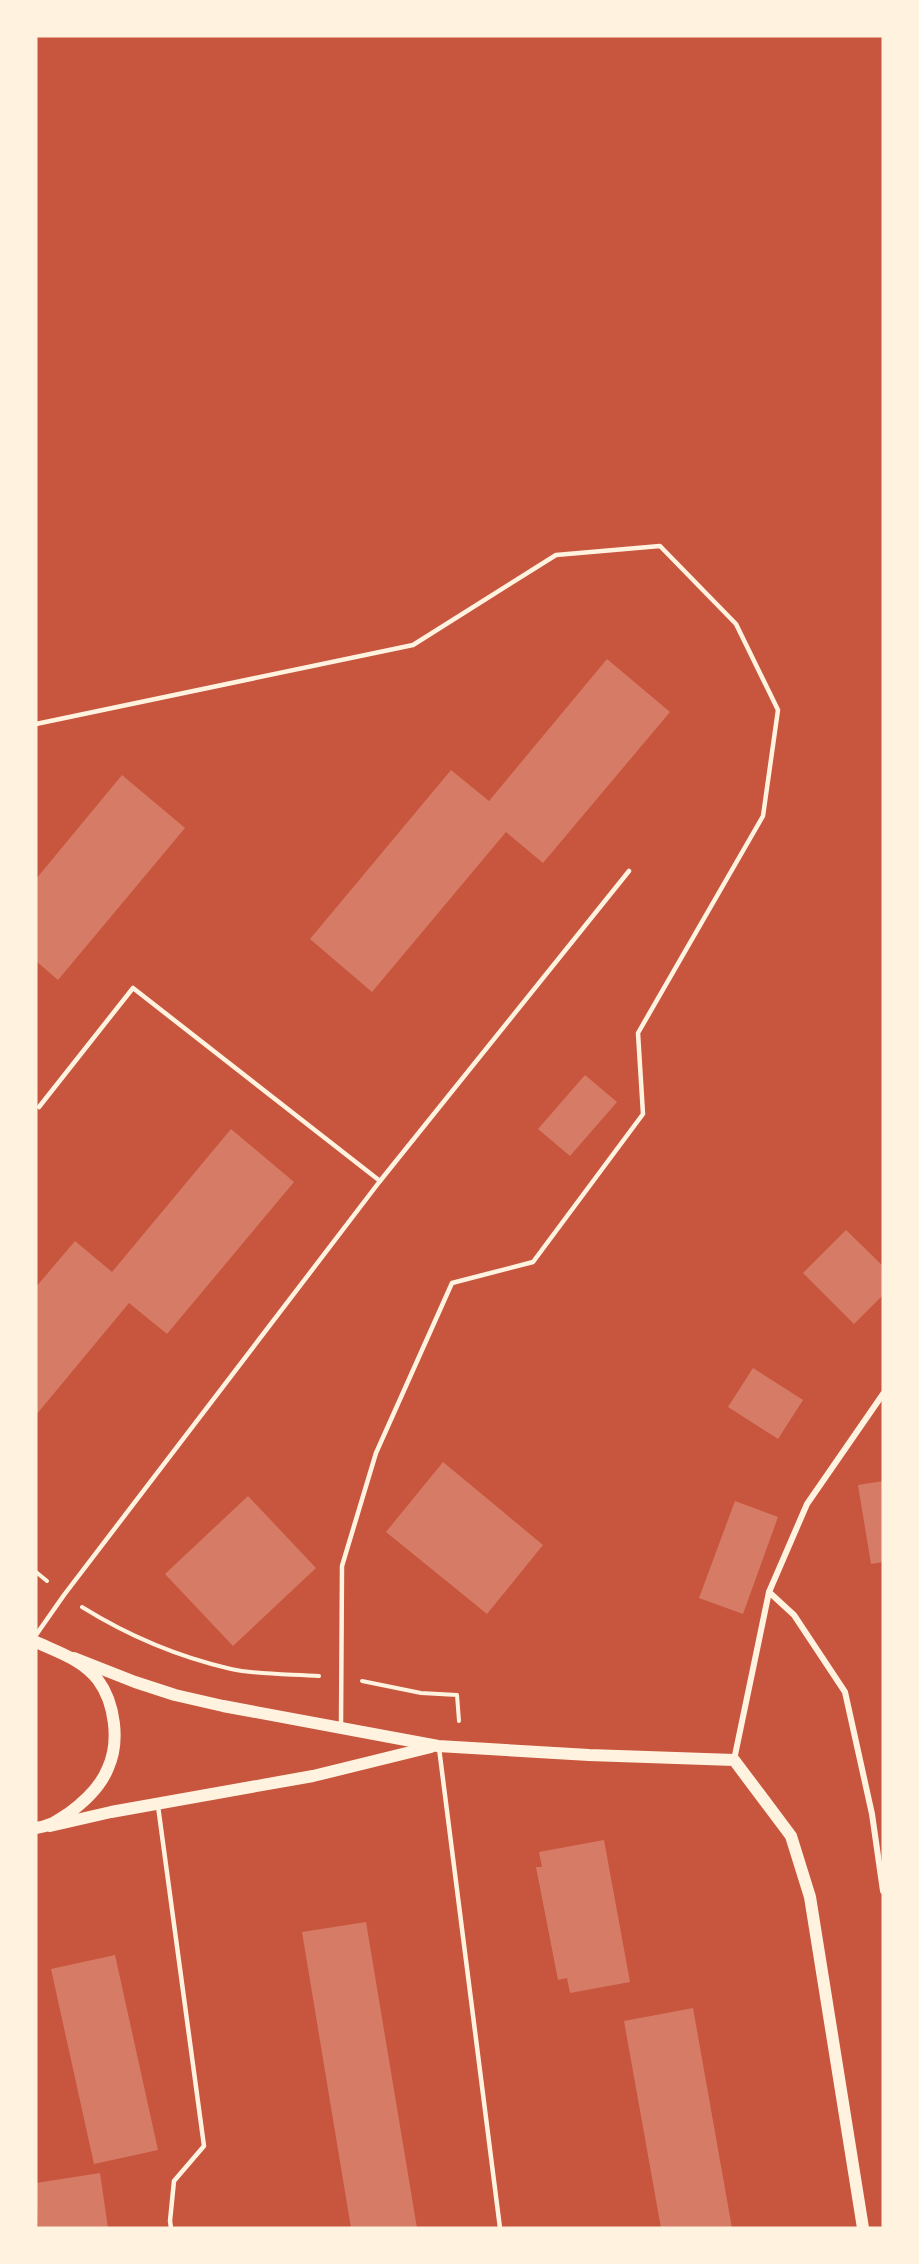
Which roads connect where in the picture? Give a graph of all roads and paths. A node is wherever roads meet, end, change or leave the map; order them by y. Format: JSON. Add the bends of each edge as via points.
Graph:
{"nodes":[{"id":1,"x":36,"y":724,"type":"edge"},
{"id":2,"x":629,"y":871,"type":"dead end"},
{"id":3,"x":39,"y":1107,"type":"dead end"},
{"id":4,"x":380,"y":1181,"type":"junction"},
{"id":5,"x":883,"y":1394,"type":"edge"},
{"id":6,"x":36,"y":1572,"type":"edge"},
{"id":7,"x":769,"y":1592,"type":"junction"},
{"id":8,"x":64,"y":1595,"type":"junction"},
{"id":9,"x":36,"y":1635,"type":"edge"},
{"id":10,"x":36,"y":1642,"type":"edge"},
{"id":11,"x":74,"y":1658,"type":"junction"},
{"id":12,"x":341,"y":1677,"type":"junction"},
{"id":13,"x":340,"y":1727,"type":"junction"},
{"id":14,"x":438,"y":1746,"type":"junction"},
{"id":15,"x":462,"y":1747,"type":"junction"},
{"id":16,"x":734,"y":1760,"type":"junction"},
{"id":17,"x":158,"y":1804,"type":"junction"},
{"id":18,"x":50,"y":1826,"type":"junction"},
{"id":19,"x":36,"y":1828,"type":"edge"},
{"id":20,"x":883,"y":1891,"type":"edge"},
{"id":21,"x":171,"y":2228,"type":"edge"},
{"id":22,"x":500,"y":2228,"type":"edge"},
{"id":23,"x":863,"y":2228,"type":"edge"}],
"edges":[{"from":1,"to":12,"type":"lane","via":[[413,645],[556,555],[660,546],[736,624],[778,710],[763,816],[638,1033],[643,1114],[533,1262],[452,1283],[376,1453],[342,1566]]},
{"from":2,"to":4,"type":"lane"},
{"from":3,"to":4,"type":"lane","via":[[133,988]]},
{"from":4,"to":8,"type":"lane"},
{"from":5,"to":7,"type":"street","via":[[807,1504]]},
{"from":6,"to":8,"type":"path"},
{"from":7,"to":16,"type":"street"},
{"from":7,"to":20,"type":"street","via":[[794,1615],[845,1692],[872,1815]]},
{"from":8,"to":9,"type":"lane"},
{"from":8,"to":12,"type":"path","via":[[128,1633],[233,1670]]},
{"from":10,"to":11,"type":"main road"},
{"from":11,"to":13,"type":"main road","via":[[175,1695]]},
{"from":11,"to":18,"type":"main road","via":[[97,1679],[108,1698],[114,1722],[113,1749],[97,1786]]},
{"from":12,"to":13,"type":"lane"},
{"from":12,"to":15,"type":"path","via":[[421,1693],[457,1695]]},
{"from":13,"to":14,"type":"main road"},
{"from":14,"to":15,"type":"main road"},
{"from":14,"to":17,"type":"main road","via":[[313,1776]]},
{"from":14,"to":22,"type":"lane"},
{"from":15,"to":16,"type":"main road"},
{"from":16,"to":23,"type":"main road","via":[[791,1836],[810,1897]]},
{"from":17,"to":18,"type":"main road"},
{"from":17,"to":21,"type":"lane","via":[[204,2146],[174,2181]]},
{"from":18,"to":19,"type":"main road"}]}
